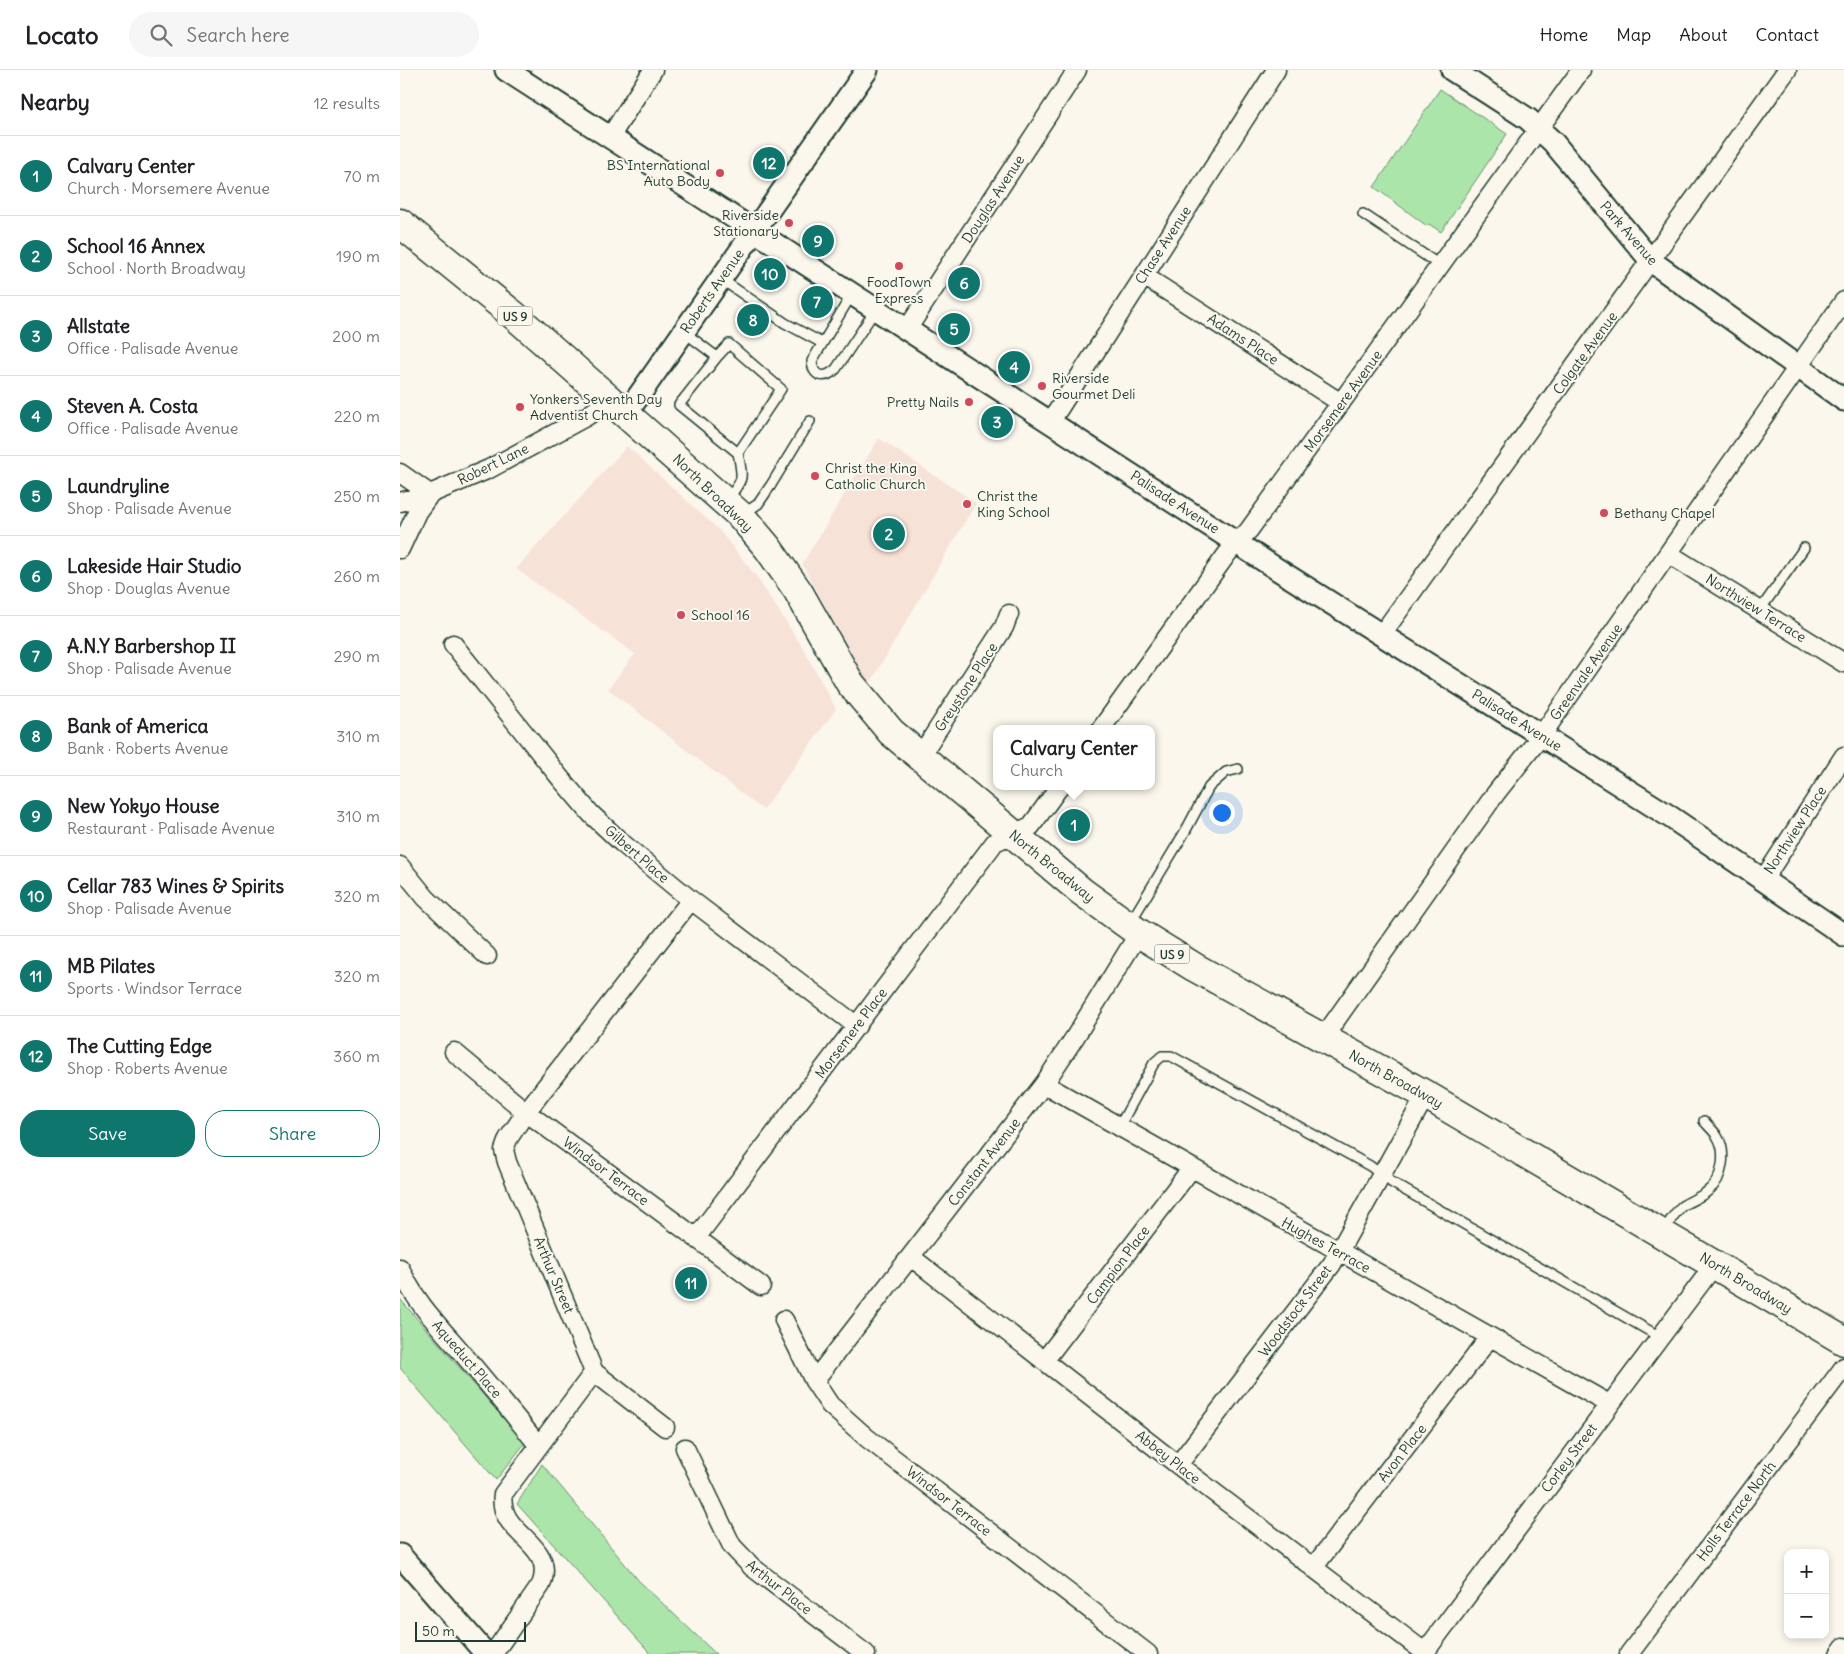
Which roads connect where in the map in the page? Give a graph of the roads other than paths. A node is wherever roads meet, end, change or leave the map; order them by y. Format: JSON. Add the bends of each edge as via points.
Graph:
{"nodes":[{"id":1,"x":506,"y":70,"type":"edge"},
{"id":2,"x":653,"y":70,"type":"edge"},
{"id":3,"x":867,"y":70,"type":"edge"},
{"id":4,"x":1077,"y":70,"type":"edge"},
{"id":5,"x":1276,"y":70,"type":"edge"},
{"id":6,"x":1452,"y":70,"type":"edge"},
{"id":7,"x":1581,"y":70,"type":"edge"},
{"id":8,"x":1787,"y":70,"type":"edge"},
{"id":9,"x":1538,"y":128,"type":"junction"},
{"id":10,"x":610,"y":137,"type":"junction"},
{"id":11,"x":1363,"y":214,"type":"dead end"},
{"id":12,"x":400,"y":223,"type":"edge"},
{"id":13,"x":755,"y":231,"type":"junction"},
{"id":14,"x":1651,"y":261,"type":"junction"},
{"id":15,"x":1441,"y":266,"type":"junction"},
{"id":16,"x":1144,"y":276,"type":"junction"},
{"id":17,"x":721,"y":279,"type":"junction"},
{"id":18,"x":852,"y":294,"type":"junction"},
{"id":19,"x":1844,"y":301,"type":"edge"},
{"id":20,"x":876,"y":308,"type":"junction"},
{"id":21,"x":908,"y":328,"type":"junction"},
{"id":22,"x":684,"y":332,"type":"junction"},
{"id":23,"x":822,"y":343,"type":"junction"},
{"id":24,"x":717,"y":357,"type":"junction"},
{"id":25,"x":1797,"y":366,"type":"junction"},
{"id":26,"x":1844,"y":400,"type":"edge"},
{"id":27,"x":1342,"y":403,"type":"junction"},
{"id":28,"x":618,"y":407,"type":"junction"},
{"id":29,"x":810,"y":421,"type":"dead end"},
{"id":30,"x":1051,"y":421,"type":"junction"},
{"id":31,"x":738,"y":454,"type":"junction"},
{"id":32,"x":400,"y":473,"type":"edge"},
{"id":33,"x":430,"y":494,"type":"junction"},
{"id":34,"x":400,"y":502,"type":"edge"},
{"id":35,"x":733,"y":509,"type":"junction"},
{"id":36,"x":417,"y":512,"type":"junction"},
{"id":37,"x":400,"y":517,"type":"edge"},
{"id":38,"x":1238,"y":543,"type":"junction"},
{"id":39,"x":1804,"y":548,"type":"dead end"},
{"id":40,"x":400,"y":549,"type":"edge"},
{"id":41,"x":1669,"y":554,"type":"junction"},
{"id":42,"x":1760,"y":610,"type":"junction"},
{"id":43,"x":1009,"y":614,"type":"dead end"},
{"id":44,"x":1382,"y":634,"type":"junction"},
{"id":45,"x":453,"y":644,"type":"dead end"},
{"id":46,"x":1844,"y":663,"type":"edge"},
{"id":47,"x":1104,"y":725,"type":"edge"},
{"id":48,"x":1541,"y":736,"type":"junction"},
{"id":49,"x":1844,"y":756,"type":"edge"},
{"id":50,"x":919,"y":758,"type":"junction"},
{"id":51,"x":1238,"y":769,"type":"dead end"},
{"id":52,"x":1057,"y":790,"type":"edge"},
{"id":53,"x":1013,"y":834,"type":"junction"},
{"id":54,"x":400,"y":866,"type":"edge"},
{"id":55,"x":1763,"y":880,"type":"junction"},
{"id":56,"x":691,"y":900,"type":"junction"},
{"id":57,"x":1134,"y":929,"type":"junction"},
{"id":58,"x":1844,"y":935,"type":"edge"},
{"id":59,"x":487,"y":956,"type":"dead end"},
{"id":60,"x":857,"y":1026,"type":"junction"},
{"id":61,"x":1323,"y":1038,"type":"junction"},
{"id":62,"x":454,"y":1052,"type":"dead end"},
{"id":63,"x":1044,"y":1084,"type":"junction"},
{"id":64,"x":1426,"y":1095,"type":"junction"},
{"id":65,"x":526,"y":1112,"type":"junction"},
{"id":66,"x":1704,"y":1122,"type":"dead end"},
{"id":67,"x":1119,"y":1127,"type":"junction"},
{"id":68,"x":1191,"y":1169,"type":"junction"},
{"id":69,"x":1381,"y":1174,"type":"junction"},
{"id":70,"x":1662,"y":1234,"type":"junction"},
{"id":71,"x":696,"y":1238,"type":"junction"},
{"id":72,"x":1338,"y":1251,"type":"junction"},
{"id":73,"x":911,"y":1257,"type":"junction"},
{"id":74,"x":1715,"y":1264,"type":"junction"},
{"id":75,"x":400,"y":1268,"type":"edge"},
{"id":76,"x":761,"y":1286,"type":"dead end"},
{"id":77,"x":784,"y":1320,"type":"dead end"},
{"id":78,"x":1660,"y":1337,"type":"junction"},
{"id":79,"x":1490,"y":1338,"type":"junction"},
{"id":80,"x":1844,"y":1341,"type":"edge"},
{"id":81,"x":1044,"y":1361,"type":"junction"},
{"id":82,"x":1844,"y":1367,"type":"edge"},
{"id":83,"x":594,"y":1372,"type":"junction"},
{"id":84,"x":814,"y":1382,"type":"junction"},
{"id":85,"x":1609,"y":1404,"type":"junction"},
{"id":86,"x":665,"y":1427,"type":"dead end"},
{"id":87,"x":539,"y":1446,"type":"junction"},
{"id":88,"x":685,"y":1448,"type":"dead end"},
{"id":89,"x":1178,"y":1465,"type":"junction"},
{"id":90,"x":400,"y":1555,"type":"edge"},
{"id":91,"x":1313,"y":1568,"type":"junction"},
{"id":92,"x":1844,"y":1647,"type":"edge"},
{"id":93,"x":482,"y":1652,"type":"edge"},
{"id":94,"x":1426,"y":1653,"type":"edge"},
{"id":95,"x":866,"y":1654,"type":"edge"},
{"id":96,"x":1148,"y":1654,"type":"edge"},
{"id":97,"x":1629,"y":1654,"type":"edge"},
{"id":98,"x":1839,"y":1654,"type":"edge"}],
"edges":[{"from":1,"to":10,"type":"street","name":"Palisade Avenue"},
{"from":2,"to":10,"type":"street"},
{"from":3,"to":13,"type":"street","name":"Roberts Avenue"},
{"from":4,"to":21,"type":"street","name":"Douglas Avenue"},
{"from":5,"to":16,"type":"street","name":"Chase Avenue"},
{"from":6,"to":9,"type":"street","name":"Park Avenue"},
{"from":7,"to":9,"type":"street","name":"Morsemere Avenue"},
{"from":8,"to":14,"type":"street","name":"Colgate Avenue"},
{"from":9,"to":14,"type":"street","name":"Park Avenue"},
{"from":9,"to":15,"type":"street","name":"Morsemere Avenue"},
{"from":10,"to":13,"type":"street","name":"Palisade Avenue"},
{"from":11,"to":15,"type":"lane"},
{"from":12,"to":28,"type":"main road","name":"North Broadway","number":"US 9","via":[[516,317]]},
{"from":13,"to":17,"type":"street","name":"Roberts Avenue"},
{"from":13,"to":18,"type":"street","name":"Palisade Avenue"},
{"from":14,"to":25,"type":"street","name":"Park Avenue"},
{"from":14,"to":44,"type":"street","name":"Colgate Avenue"},
{"from":15,"to":27,"type":"street","name":"Morsemere Avenue"},
{"from":16,"to":27,"type":"street","name":"Adams Place"},
{"from":16,"to":30,"type":"street","name":"Chase Avenue"},
{"from":17,"to":22,"type":"street","name":"Roberts Avenue"},
{"from":17,"to":23,"type":"lane","via":[[785,323]]},
{"from":18,"to":20,"type":"street","name":"Palisade Avenue"},
{"from":18,"to":23,"type":"lane"},
{"from":19,"to":25,"type":"street","name":"Greenvale Avenue"},
{"from":20,"to":21,"type":"street","name":"Palisade Avenue"},
{"from":20,"to":23,"type":"lane","via":[[836,369],[824,376],[813,370],[812,360]]},
{"from":21,"to":30,"type":"street","name":"Palisade Avenue"},
{"from":22,"to":24,"type":"lane"},
{"from":22,"to":28,"type":"street","name":"Roberts Avenue"},
{"from":24,"to":31,"type":"lane","via":[[679,405]]},
{"from":24,"to":31,"type":"lane","via":[[729,344],[781,388]]},
{"from":25,"to":26,"type":"street","name":"Park Avenue"},
{"from":25,"to":41,"type":"street","name":"Greenvale Avenue"},
{"from":27,"to":38,"type":"street","name":"Morsemere Avenue"},
{"from":28,"to":33,"type":"street","name":"Robert Lane","via":[[586,416],[489,469]]},
{"from":28,"to":35,"type":"main road","name":"North Broadway","number":"US 9"},
{"from":29,"to":35,"type":"lane","via":[[758,504]]},
{"from":30,"to":38,"type":"street","name":"Palisade Avenue"},
{"from":31,"to":35,"type":"lane","via":[[743,475]]},
{"from":32,"to":33,"type":"street"},
{"from":33,"to":34,"type":"street","name":"Robert Lane"},
{"from":33,"to":36,"type":"street"},
{"from":35,"to":50,"type":"main road","name":"North Broadway","number":"US 9","via":[[768,548],[798,591],[850,683],[891,732]]},
{"from":36,"to":37,"type":"street"},
{"from":36,"to":40,"type":"street"},
{"from":38,"to":44,"type":"street","name":"Palisade Avenue"},
{"from":38,"to":47,"type":"street","name":"Morsemere Avenue"},
{"from":39,"to":42,"type":"lane"},
{"from":41,"to":42,"type":"street","name":"Northview Terrace"},
{"from":41,"to":48,"type":"street","name":"Greenvale Avenue"},
{"from":42,"to":46,"type":"street","name":"Northview Terrace"},
{"from":43,"to":50,"type":"street","name":"Greystone Place","via":[[1004,627]]},
{"from":44,"to":48,"type":"street","name":"Palisade Avenue"},
{"from":45,"to":56,"type":"street","name":"Gilbert Place","via":[[591,814]]},
{"from":48,"to":55,"type":"street","name":"Palisade Avenue","via":[[1669,816]]},
{"from":48,"to":61,"type":"street","name":"Greenvale Avenue","via":[[1496,793]]},
{"from":49,"to":55,"type":"street","name":"Northview Place"},
{"from":50,"to":53,"type":"main road","name":"North Broadway","number":"US 9"},
{"from":51,"to":57,"type":"lane","via":[[1226,772],[1209,788]]},
{"from":52,"to":53,"type":"street","via":[[1031,826]]},
{"from":53,"to":57,"type":"main road","name":"North Broadway","number":"US 9","via":[[1081,891]]},
{"from":53,"to":60,"type":"street","name":"Morsemere Place","via":[[994,842]]},
{"from":54,"to":59,"type":"street","via":[[426,898]]},
{"from":55,"to":58,"type":"street","name":"Palisade Avenue"},
{"from":56,"to":60,"type":"street","name":"Gilbert Place"},
{"from":56,"to":65,"type":"street","name":"Arthur Street"},
{"from":57,"to":61,"type":"main road","name":"North Broadway","number":"US 9","via":[[1194,967]]},
{"from":57,"to":63,"type":"street","name":"Constant Avenue","via":[[1076,1037]]},
{"from":60,"to":71,"type":"street","name":"Morsemere Place"},
{"from":61,"to":64,"type":"main road","name":"North Broadway","number":"US 9"},
{"from":62,"to":65,"type":"street","name":"Windsor Terrace"},
{"from":63,"to":67,"type":"street","name":"Hughes Terrace"},
{"from":63,"to":73,"type":"street","name":"Constant Avenue"},
{"from":64,"to":69,"type":"street","name":"Woodstock Street"},
{"from":64,"to":70,"type":"main road","name":"North Broadway","number":"US 9"},
{"from":65,"to":71,"type":"street","name":"Windsor Terrace"},
{"from":65,"to":83,"type":"street","name":"Arthur Street","via":[[508,1139],[504,1150],[507,1162]]},
{"from":66,"to":70,"type":"lane","via":[[1718,1136],[1722,1167],[1710,1190],[1682,1206]]},
{"from":67,"to":68,"type":"street","name":"Hughes Terrace"},
{"from":67,"to":69,"type":"lane","via":[[1154,1063],[1162,1056],[1171,1056]]},
{"from":68,"to":72,"type":"street","name":"Hughes Terrace"},
{"from":68,"to":81,"type":"street","name":"Campion Place"},
{"from":69,"to":72,"type":"street","name":"Woodstock Street"},
{"from":69,"to":78,"type":"lane"},
{"from":70,"to":74,"type":"main road","name":"North Broadway","number":"US 9"},
{"from":71,"to":76,"type":"street","name":"Windsor Terrace"},
{"from":72,"to":79,"type":"street","name":"Hughes Terrace"},
{"from":72,"to":89,"type":"street","name":"Woodstock Street","via":[[1332,1264]]},
{"from":73,"to":81,"type":"street","name":"Abbey Place"},
{"from":73,"to":84,"type":"street","name":"Constant Avenue"},
{"from":74,"to":78,"type":"street","name":"Corley Street"},
{"from":74,"to":80,"type":"main road","name":"North Broadway","number":"US 9"},
{"from":75,"to":87,"type":"street","name":"Aqueduct Place","via":[[425,1310]]},
{"from":77,"to":84,"type":"street","name":"Windsor Terrace"},
{"from":78,"to":85,"type":"street","name":"Corley Street"},
{"from":79,"to":85,"type":"street","name":"Hughes Terrace"},
{"from":79,"to":91,"type":"street","name":"Avon Place"},
{"from":81,"to":89,"type":"street","name":"Abbey Place"},
{"from":82,"to":97,"type":"street","name":"Holls Terrace North"},
{"from":83,"to":86,"type":"street"},
{"from":83,"to":87,"type":"street"},
{"from":84,"to":96,"type":"street","name":"Windsor Terrace","via":[[830,1405],[867,1438]]},
{"from":85,"to":94,"type":"street","name":"Corley Street"},
{"from":87,"to":93,"type":"street","via":[[503,1494],[501,1504],[512,1525],[539,1554],[545,1575],[541,1586]]},
{"from":88,"to":95,"type":"street","name":"Arthur Place","via":[[732,1546],[741,1557]]},
{"from":89,"to":91,"type":"street","name":"Abbey Place"},
{"from":90,"to":93,"type":"street"},
{"from":91,"to":94,"type":"street","name":"Abbey Place"},
{"from":92,"to":98,"type":"street"}]}
